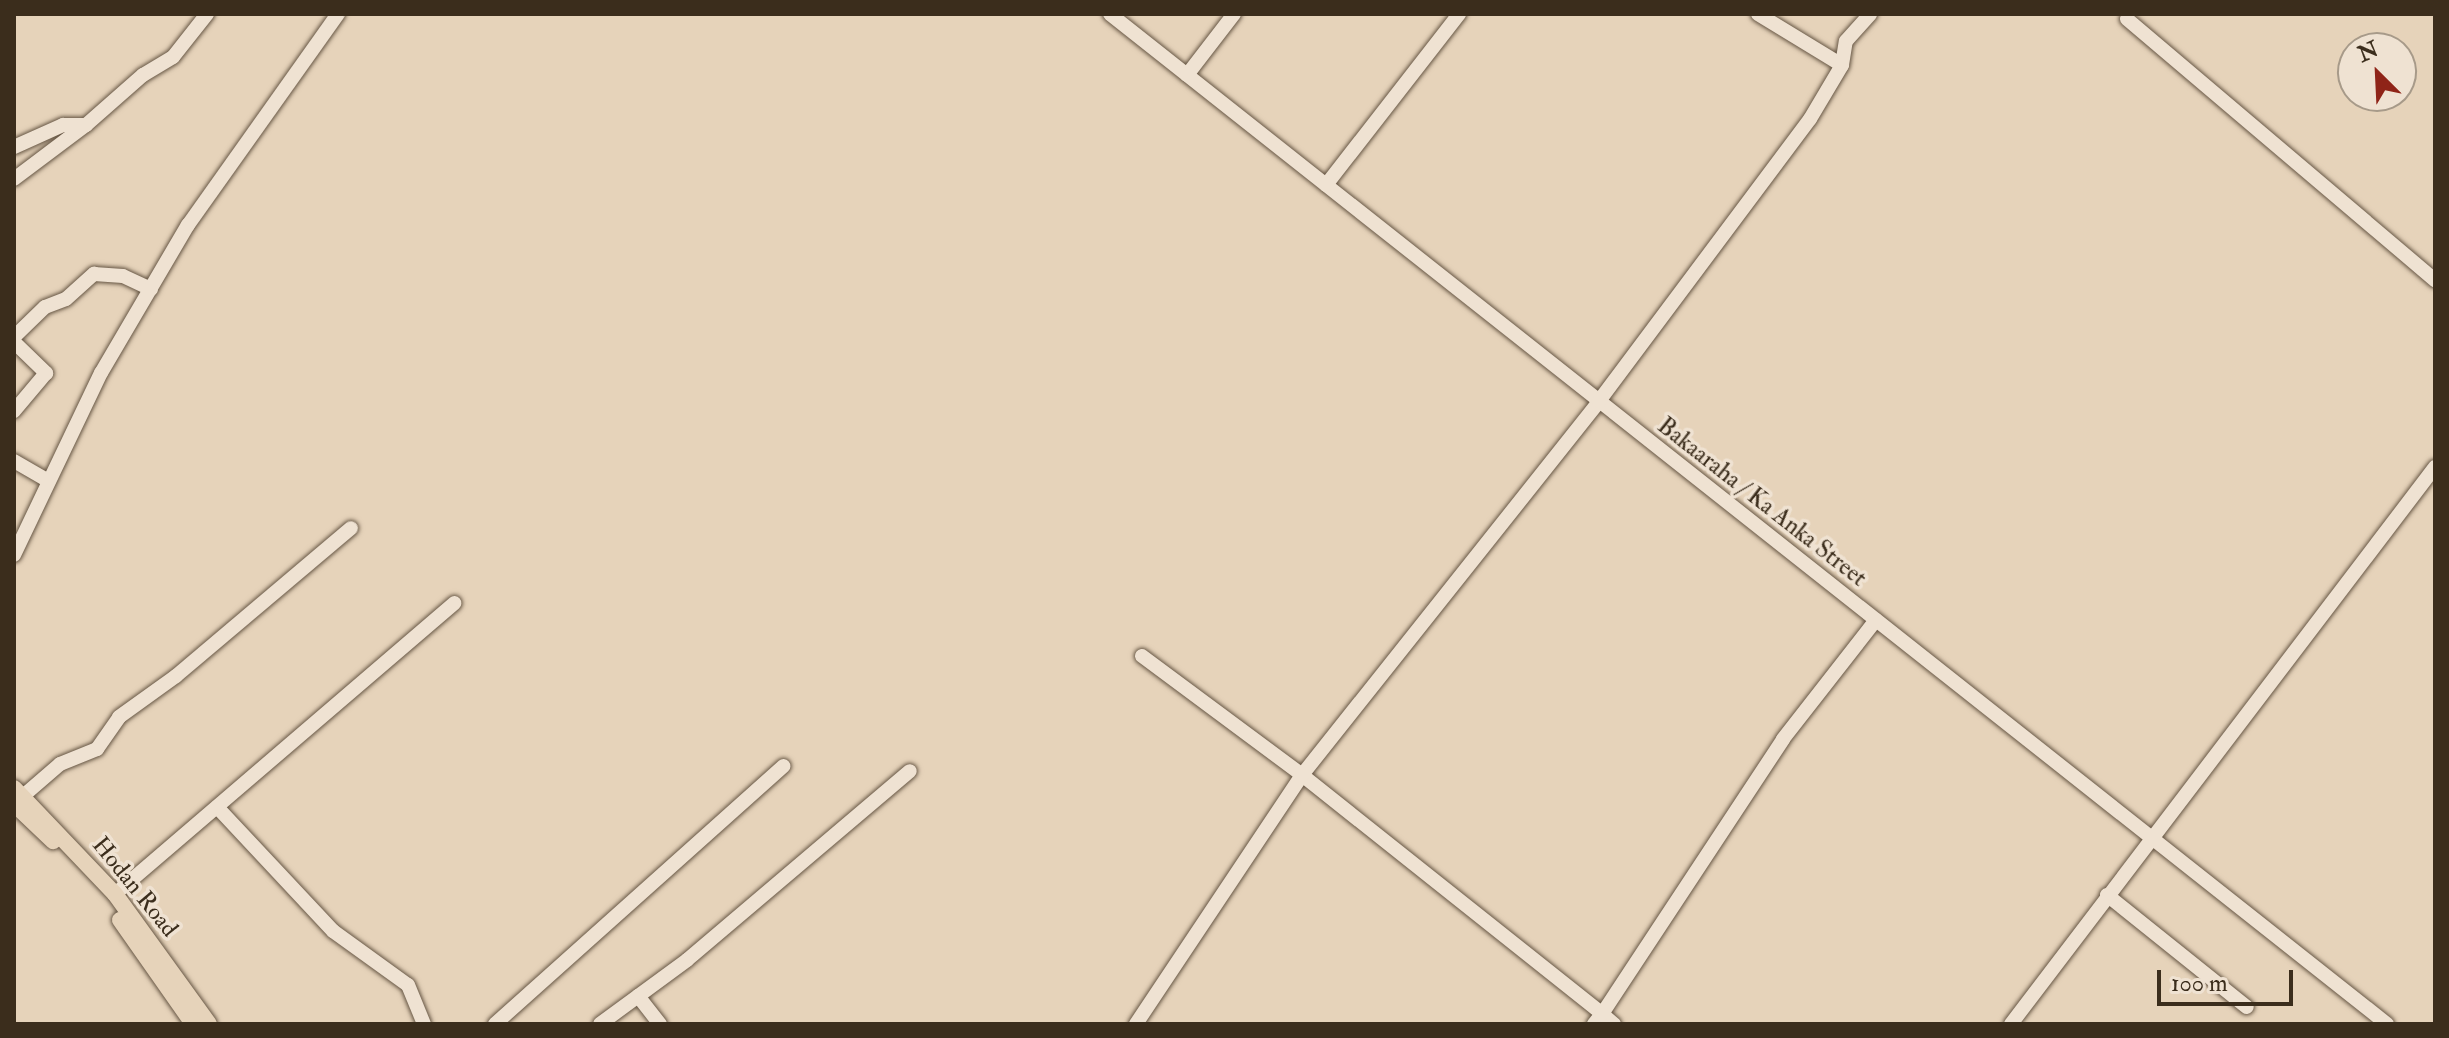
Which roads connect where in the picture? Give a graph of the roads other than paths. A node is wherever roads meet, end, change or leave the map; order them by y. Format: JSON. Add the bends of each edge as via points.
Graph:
{"nodes":[{"id":1,"x":207,"y":14,"type":"edge"},
{"id":2,"x":338,"y":14,"type":"edge"},
{"id":3,"x":1110,"y":14,"type":"edge"},
{"id":4,"x":1459,"y":14,"type":"edge"},
{"id":5,"x":1758,"y":14,"type":"edge"},
{"id":6,"x":1870,"y":14,"type":"edge"},
{"id":7,"x":1232,"y":15,"type":"edge"},
{"id":8,"x":2127,"y":19,"type":"dead end"},
{"id":9,"x":1842,"y":65,"type":"junction"},
{"id":10,"x":1187,"y":75,"type":"junction"},
{"id":11,"x":86,"y":125,"type":"junction"},
{"id":12,"x":14,"y":147,"type":"edge"},
{"id":13,"x":14,"y":179,"type":"edge"},
{"id":14,"x":1326,"y":185,"type":"junction"},
{"id":15,"x":2435,"y":280,"type":"edge"},
{"id":16,"x":151,"y":289,"type":"junction"},
{"id":17,"x":14,"y":339,"type":"edge"},
{"id":18,"x":1599,"y":401,"type":"junction"},
{"id":19,"x":14,"y":411,"type":"edge"},
{"id":20,"x":14,"y":461,"type":"edge"},
{"id":21,"x":2435,"y":467,"type":"edge"},
{"id":22,"x":48,"y":481,"type":"junction"},
{"id":23,"x":351,"y":528,"type":"dead end"},
{"id":24,"x":14,"y":555,"type":"edge"},
{"id":25,"x":454,"y":603,"type":"dead end"},
{"id":26,"x":1876,"y":620,"type":"junction"},
{"id":27,"x":1142,"y":656,"type":"dead end"},
{"id":28,"x":784,"y":766,"type":"dead end"},
{"id":29,"x":910,"y":771,"type":"dead end"},
{"id":30,"x":1302,"y":775,"type":"junction"},
{"id":31,"x":17,"y":796,"type":"edge"},
{"id":32,"x":217,"y":807,"type":"junction"},
{"id":33,"x":2155,"y":841,"type":"junction"},
{"id":34,"x":115,"y":894,"type":"junction"},
{"id":35,"x":2107,"y":895,"type":"junction"},
{"id":36,"x":638,"y":996,"type":"junction"},
{"id":37,"x":2247,"y":1007,"type":"dead end"},
{"id":38,"x":1598,"y":1019,"type":"edge"},
{"id":39,"x":193,"y":1024,"type":"edge"},
{"id":40,"x":209,"y":1024,"type":"edge"},
{"id":41,"x":424,"y":1024,"type":"edge"},
{"id":42,"x":495,"y":1024,"type":"edge"},
{"id":43,"x":600,"y":1024,"type":"edge"},
{"id":44,"x":660,"y":1024,"type":"edge"},
{"id":45,"x":1136,"y":1024,"type":"edge"},
{"id":46,"x":1614,"y":1024,"type":"edge"},
{"id":47,"x":2011,"y":1024,"type":"edge"},
{"id":48,"x":2387,"y":1024,"type":"edge"}],
"edges":[{"from":1,"to":11,"type":"street","via":[[173,57],[143,75]]},
{"from":2,"to":16,"type":"street","via":[[188,225]]},
{"from":3,"to":10,"type":"street","name":"Bakaaraha / Ka Anka Street"},
{"from":4,"to":14,"type":"street"},
{"from":5,"to":9,"type":"street"},
{"from":6,"to":9,"type":"street","via":[[1846,41]]},
{"from":7,"to":10,"type":"street"},
{"from":8,"to":15,"type":"street"},
{"from":9,"to":18,"type":"street","via":[[1810,119]]},
{"from":10,"to":14,"type":"street","name":"Bakaaraha / Ka Anka Street"},
{"from":11,"to":12,"type":"street","via":[[63,125]]},
{"from":11,"to":13,"type":"street"},
{"from":14,"to":18,"type":"street","name":"Bakaaraha / Ka Anka Street"},
{"from":16,"to":17,"type":"street","via":[[123,276],[94,274],[66,299],[45,307]]},
{"from":16,"to":22,"type":"street","via":[[101,373]]},
{"from":17,"to":19,"type":"street","via":[[46,373]]},
{"from":18,"to":26,"type":"street","name":"Bakaaraha / Ka Anka Street"},
{"from":18,"to":30,"type":"street"},
{"from":20,"to":22,"type":"street"},
{"from":21,"to":33,"type":"street"},
{"from":22,"to":24,"type":"street"},
{"from":23,"to":31,"type":"street","via":[[176,676],[119,717],[97,749],[60,764]]},
{"from":25,"to":32,"type":"street"},
{"from":26,"to":33,"type":"street","name":"Bakaaraha / Ka Anka Street"},
{"from":26,"to":38,"type":"street","via":[[1783,739]]},
{"from":27,"to":30,"type":"street"},
{"from":28,"to":42,"type":"street"},
{"from":29,"to":36,"type":"street"},
{"from":30,"to":38,"type":"street"},
{"from":30,"to":45,"type":"street"},
{"from":31,"to":34,"type":"main road","name":"Hodan Road"},
{"from":31,"to":39,"type":"main road","name":"Hodan Road","via":[[97,888]]},
{"from":32,"to":34,"type":"street"},
{"from":32,"to":41,"type":"street","via":[[333,931],[408,985]]},
{"from":33,"to":35,"type":"street"},
{"from":33,"to":48,"type":"street","name":"Bakaaraha / Ka Anka Street"},
{"from":34,"to":40,"type":"main road","name":"Hodan Road"},
{"from":35,"to":37,"type":"street"},
{"from":35,"to":47,"type":"street"},
{"from":36,"to":43,"type":"street"},
{"from":36,"to":44,"type":"street"},
{"from":38,"to":46,"type":"street"}]}
